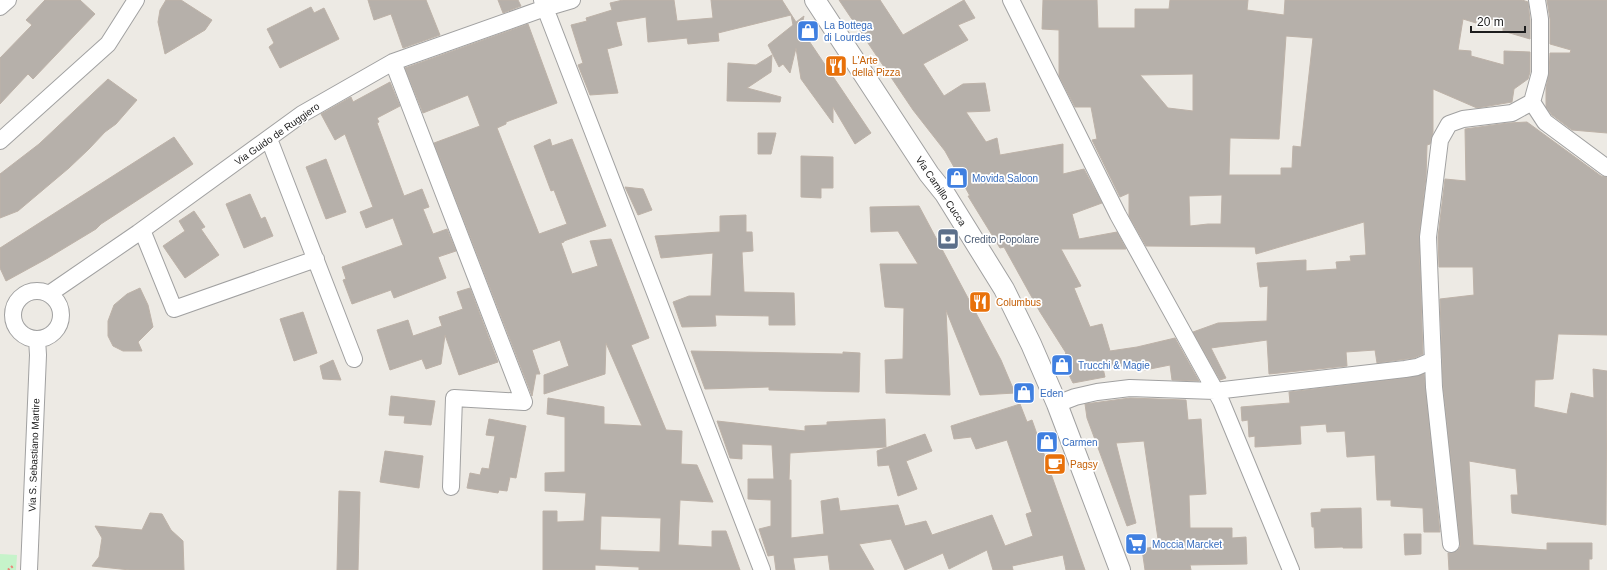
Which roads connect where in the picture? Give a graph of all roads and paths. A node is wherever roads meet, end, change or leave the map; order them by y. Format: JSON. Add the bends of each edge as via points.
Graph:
{"nodes":[{"id":1,"x":8,"y":0,"type":"edge"},
{"id":2,"x":136,"y":0,"type":"edge"},
{"id":3,"x":572,"y":0,"type":"edge"},
{"id":4,"x":815,"y":0,"type":"edge"},
{"id":5,"x":1011,"y":0,"type":"edge"},
{"id":6,"x":1537,"y":0,"type":"edge"},
{"id":7,"x":544,"y":4,"type":"edge"},
{"id":8,"x":0,"y":7,"type":"edge"},
{"id":9,"x":393,"y":62,"type":"junction"},
{"id":10,"x":1532,"y":102,"type":"junction"},
{"id":11,"x":269,"y":139,"type":"junction"},
{"id":12,"x":0,"y":141,"type":"edge"},
{"id":13,"x":1607,"y":168,"type":"edge"},
{"id":14,"x":142,"y":230,"type":"junction"},
{"id":15,"x":316,"y":259,"type":"junction"},
{"id":16,"x":49,"y":294,"type":"junction"},
{"id":17,"x":6,"y":316,"type":"edge"},
{"id":18,"x":37,"y":339,"type":"junction"},
{"id":19,"x":354,"y":359,"type":"dead end"},
{"id":20,"x":1432,"y":360,"type":"junction"},
{"id":21,"x":1215,"y":391,"type":"junction"},
{"id":22,"x":1057,"y":404,"type":"junction"},
{"id":23,"x":451,"y":487,"type":"dead end"},
{"id":24,"x":1451,"y":544,"type":"dead end"},
{"id":25,"x":29,"y":570,"type":"edge"},
{"id":26,"x":762,"y":570,"type":"edge"},
{"id":27,"x":1120,"y":570,"type":"edge"},
{"id":28,"x":1291,"y":570,"type":"edge"}],
"edges":[{"from":1,"to":8,"type":"street"},
{"from":2,"to":12,"type":"street","via":[[108,44]]},
{"from":3,"to":7,"type":"street","name":"Via Guido de Ruggiero"},
{"from":4,"to":22,"type":"street","name":"Via Camillo Cucca","via":[[929,174],[945,194],[1004,289]]},
{"from":5,"to":21,"type":"street","via":[[1118,215]]},
{"from":6,"to":10,"type":"street","via":[[1540,19],[1540,73]]},
{"from":7,"to":9,"type":"street","name":"Via Guido de Ruggiero"},
{"from":7,"to":26,"type":"street"},
{"from":9,"to":11,"type":"street","name":"Via Guido de Ruggiero","via":[[302,114]]},
{"from":9,"to":23,"type":"street","via":[[524,402],[454,398]]},
{"from":10,"to":13,"type":"street","via":[[1545,122]]},
{"from":10,"to":20,"type":"street","via":[[1512,113],[1463,119],[1449,124],[1440,140],[1428,237]]},
{"from":11,"to":14,"type":"street","name":"Via Guido de Ruggiero"},
{"from":11,"to":15,"type":"street"},
{"from":14,"to":15,"type":"street","via":[[174,309]]},
{"from":14,"to":16,"type":"street","name":"Via Guido de Ruggiero"},
{"from":15,"to":19,"type":"street"},
{"from":16,"to":17,"type":"street","via":[[42,291],[27,293]]},
{"from":16,"to":18,"type":"street","via":[[59,306],[60,322],[52,334]]},
{"from":17,"to":18,"type":"street","via":[[23,335]]},
{"from":18,"to":25,"type":"street","name":"Via S. Sebastiano Martire"},
{"from":20,"to":21,"type":"street","via":[[1405,369]]},
{"from":20,"to":24,"type":"street"},
{"from":21,"to":22,"type":"street","via":[[1130,388],[1075,397]]},
{"from":21,"to":28,"type":"street"},
{"from":22,"to":27,"type":"street","name":"Via Camillo Cucca"}]}
